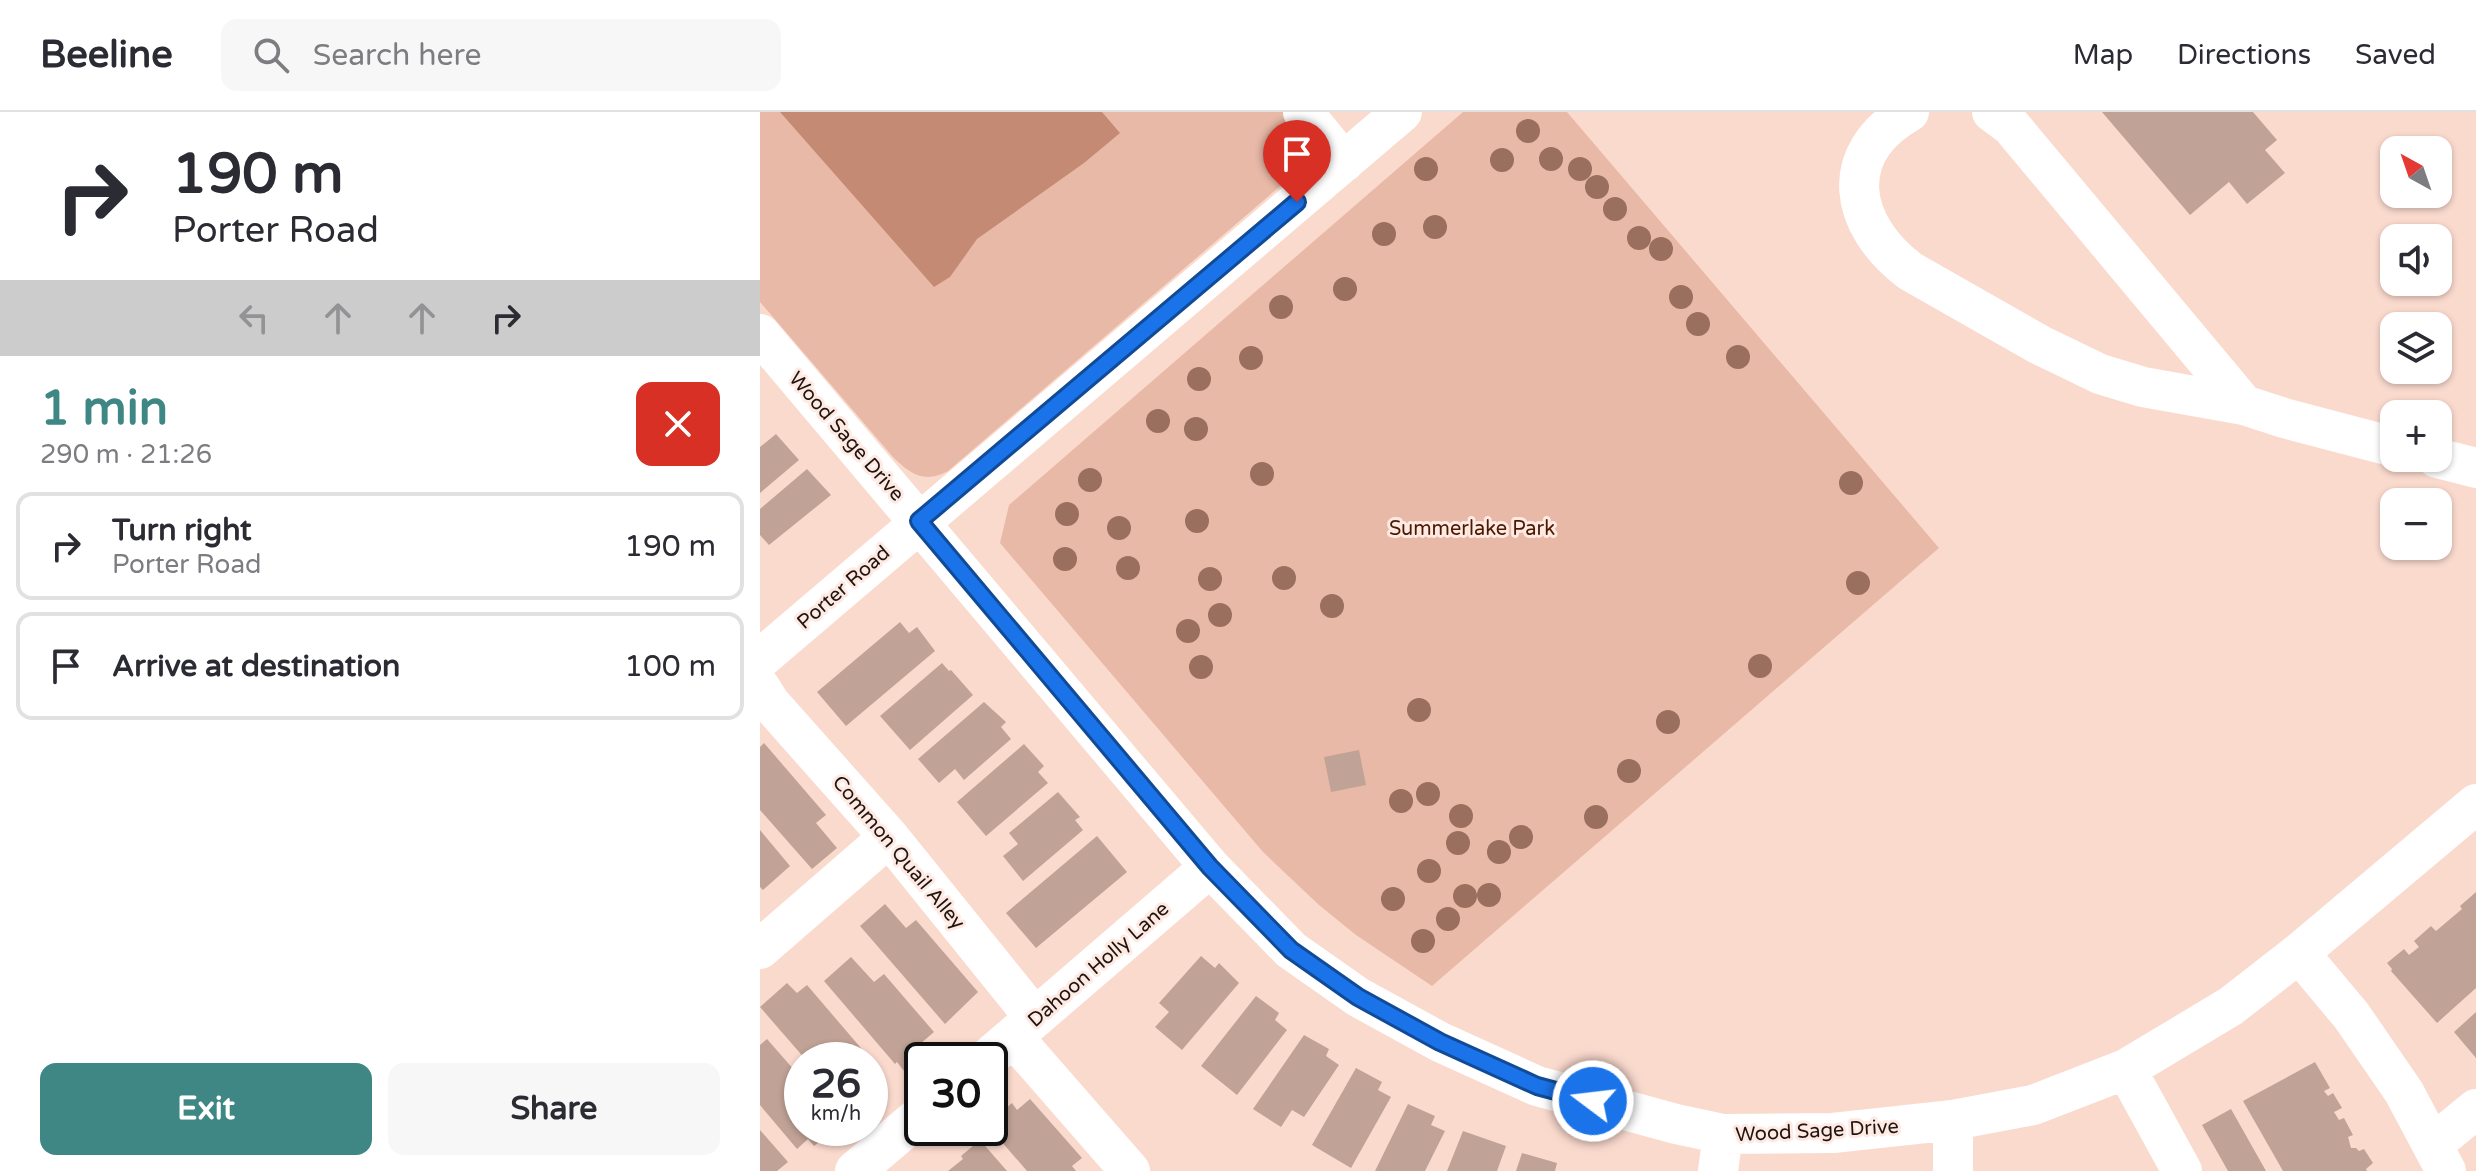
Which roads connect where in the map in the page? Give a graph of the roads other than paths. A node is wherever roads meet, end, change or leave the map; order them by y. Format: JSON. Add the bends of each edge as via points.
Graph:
{"nodes":[{"id":1,"x":1303,"y":112,"type":"edge"},
{"id":2,"x":1402,"y":112,"type":"edge"},
{"id":3,"x":1909,"y":112,"type":"edge"},
{"id":4,"x":1992,"y":112,"type":"edge"},
{"id":5,"x":1344,"y":162,"type":"junction"},
{"id":6,"x":760,"y":334,"type":"edge"},
{"id":7,"x":2244,"y":405,"type":"junction"},
{"id":8,"x":2380,"y":443,"type":"edge"},
{"id":9,"x":2452,"y":462,"type":"edge"},
{"id":10,"x":2476,"y":468,"type":"edge"},
{"id":11,"x":919,"y":521,"type":"junction"},
{"id":12,"x":760,"y":659,"type":"edge"},
{"id":13,"x":760,"y":687,"type":"edge"},
{"id":14,"x":2476,"y":804,"type":"edge"},
{"id":15,"x":889,"y":837,"type":"junction"},
{"id":16,"x":1210,"y":867,"type":"junction"},
{"id":17,"x":760,"y":949,"type":"edge"},
{"id":18,"x":2299,"y":953,"type":"junction"},
{"id":19,"x":1011,"y":1039,"type":"edge"},
{"id":20,"x":2126,"y":1069,"type":"junction"},
{"id":21,"x":2476,"y":1109,"type":"edge"},
{"id":22,"x":1953,"y":1120,"type":"junction"},
{"id":23,"x":904,"y":1129,"type":"edge"},
{"id":24,"x":1720,"y":1152,"type":"edge"},
{"id":25,"x":2439,"y":1158,"type":"edge"},
{"id":26,"x":855,"y":1171,"type":"edge"},
{"id":27,"x":1130,"y":1171,"type":"edge"},
{"id":28,"x":1953,"y":1171,"type":"edge"},
{"id":29,"x":2182,"y":1171,"type":"edge"}],
"edges":[{"from":1,"to":5,"type":"street"},
{"from":2,"to":5,"type":"street","name":"Porter Road"},
{"from":3,"to":7,"type":"street","via":[[1876,138],[1860,181],[1868,225],[1893,258],[2040,345],[2100,374]]},
{"from":4,"to":7,"type":"street","via":[[2011,126]]},
{"from":5,"to":11,"type":"street","name":"Porter Road"},
{"from":6,"to":11,"type":"street","name":"Wood Sage Drive"},
{"from":7,"to":8,"type":"street"},
{"from":9,"to":10,"type":"street"},
{"from":11,"to":12,"type":"street","name":"Porter Road"},
{"from":11,"to":16,"type":"street","name":"Wood Sage Drive"},
{"from":13,"to":15,"type":"street","name":"Common Quail Alley"},
{"from":14,"to":18,"type":"street","name":"Wood Sage Drive"},
{"from":15,"to":17,"type":"street"},
{"from":15,"to":19,"type":"street","name":"Common Quail Alley"},
{"from":16,"to":19,"type":"street","name":"Dahoon Holly Lane"},
{"from":16,"to":24,"type":"street","name":"Wood Sage Drive","via":[[1291,950],[1358,997],[1537,1086],[1676,1124]]},
{"from":18,"to":20,"type":"street","name":"Wood Sage Drive","via":[[2231,1006]]},
{"from":18,"to":25,"type":"street","via":[[2351,1015],[2404,1092]]},
{"from":19,"to":27,"type":"street","name":"Common Quail Alley"},
{"from":20,"to":22,"type":"street","name":"Wood Sage Drive","via":[[2033,1105]]},
{"from":20,"to":29,"type":"street"},
{"from":21,"to":25,"type":"street"},
{"from":22,"to":24,"type":"street","name":"Wood Sage Drive"},
{"from":22,"to":28,"type":"street"},
{"from":23,"to":26,"type":"street"}]}
